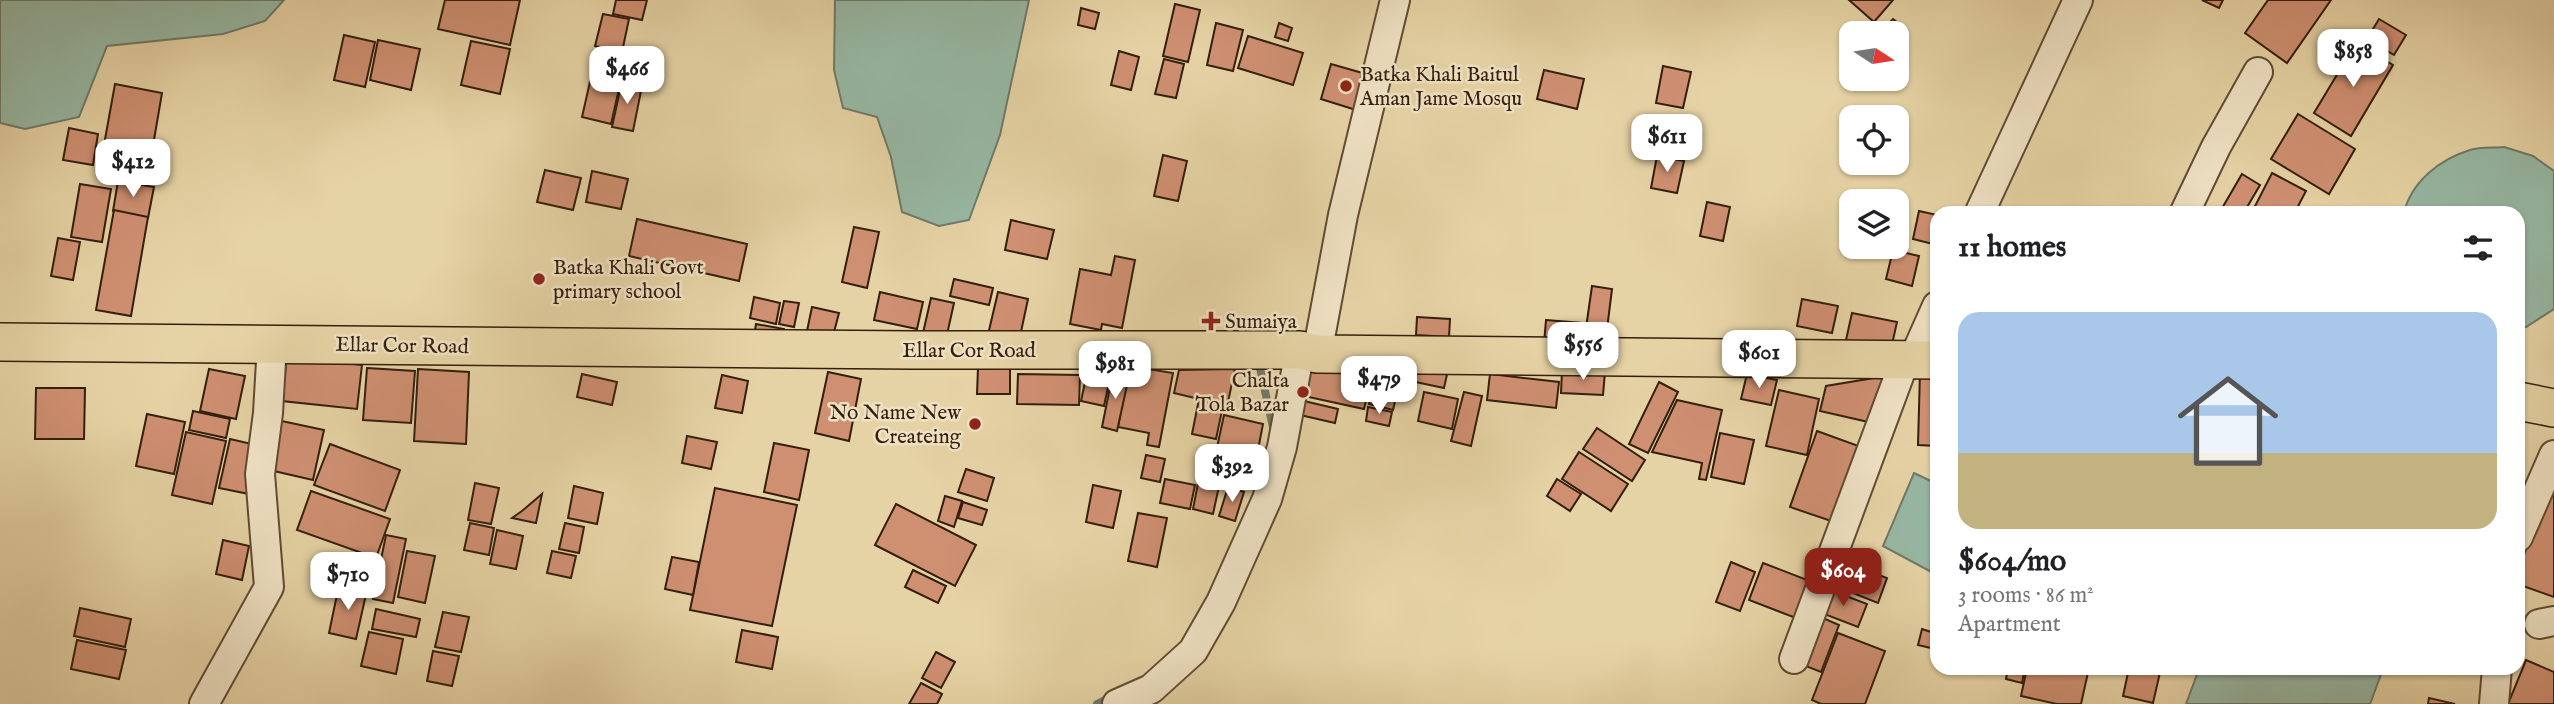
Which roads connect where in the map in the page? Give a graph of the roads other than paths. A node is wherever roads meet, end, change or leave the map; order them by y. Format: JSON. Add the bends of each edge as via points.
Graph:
{"nodes":[{"id":1,"x":1395,"y":0,"type":"edge"},
{"id":2,"x":2078,"y":0,"type":"edge"},
{"id":3,"x":2258,"y":72,"type":"dead end"},
{"id":4,"x":1983,"y":206,"type":"edge"},
{"id":5,"x":2188,"y":206,"type":"edge"},
{"id":6,"x":1930,"y":326,"type":"edge"},
{"id":7,"x":0,"y":342,"type":"edge"},
{"id":8,"x":272,"y":344,"type":"junction"},
{"id":9,"x":1308,"y":352,"type":"junction"},
{"id":10,"x":1918,"y":360,"type":"edge"},
{"id":11,"x":2525,"y":402,"type":"edge"},
{"id":12,"x":2554,"y":408,"type":"edge"},
{"id":13,"x":2554,"y":456,"type":"edge"},
{"id":14,"x":2525,"y":521,"type":"edge"},
{"id":15,"x":1794,"y":659,"type":"dead end"},
{"id":16,"x":2496,"y":675,"type":"edge"},
{"id":17,"x":204,"y":704,"type":"edge"},
{"id":18,"x":1117,"y":704,"type":"edge"},
{"id":19,"x":2494,"y":704,"type":"edge"}],
"edges":[{"from":1,"to":9,"type":"street"},
{"from":2,"to":4,"type":"street"},
{"from":3,"to":5,"type":"street"},
{"from":6,"to":10,"type":"street"},
{"from":7,"to":8,"type":"main road","name":"Ellar Cor Road"},
{"from":8,"to":9,"type":"main road","name":"Ellar Cor Road"},
{"from":8,"to":17,"type":"street","via":[[260,474],[269,587]]},
{"from":9,"to":10,"type":"main road","name":"Ellar Cor Road"},
{"from":9,"to":18,"type":"street","via":[[1267,499],[1221,602],[1193,651],[1151,689]]},
{"from":10,"to":15,"type":"street"},
{"from":11,"to":12,"type":"main road"},
{"from":13,"to":14,"type":"street"},
{"from":16,"to":19,"type":"street"}]}
